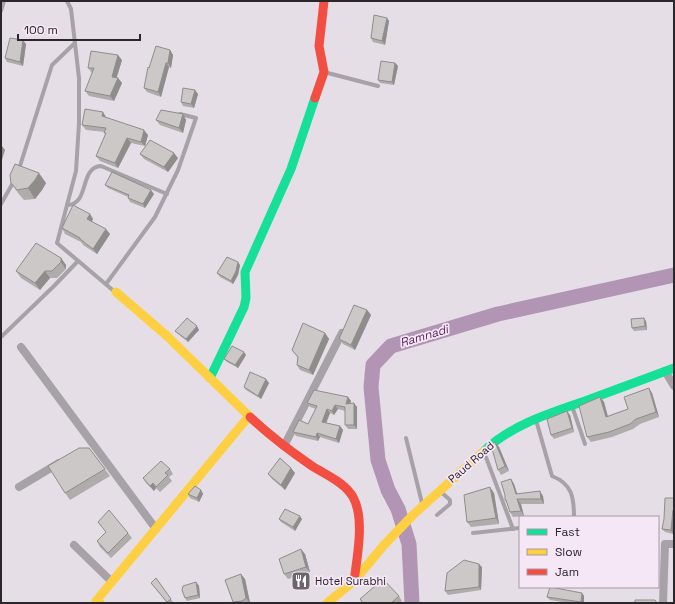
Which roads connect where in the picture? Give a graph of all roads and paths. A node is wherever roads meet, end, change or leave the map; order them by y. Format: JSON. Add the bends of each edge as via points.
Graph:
{"nodes":[{"id":1,"x":4,"y":1,"type":"edge"},
{"id":2,"x":67,"y":1,"type":"edge"},
{"id":3,"x":324,"y":1,"type":"edge"},
{"id":4,"x":1,"y":11,"type":"edge"},
{"id":5,"x":75,"y":43,"type":"junction"},
{"id":6,"x":324,"y":72,"type":"junction"},
{"id":7,"x":378,"y":86,"type":"dead end"},
{"id":8,"x":175,"y":114,"type":"edge"},
{"id":9,"x":166,"y":194,"type":"junction"},
{"id":10,"x":1,"y":204,"type":"edge"},
{"id":11,"x":67,"y":206,"type":"junction"},
{"id":12,"x":78,"y":261,"type":"junction"},
{"id":13,"x":106,"y":284,"type":"junction"},
{"id":14,"x":116,"y":292,"type":"joint"},
{"id":15,"x":342,"y":333,"type":"edge"},
{"id":16,"x":1,"y":337,"type":"edge"},
{"id":17,"x":21,"y":346,"type":"dead end"},
{"id":18,"x":670,"y":370,"type":"edge"},
{"id":19,"x":210,"y":378,"type":"junction"},
{"id":20,"x":674,"y":386,"type":"edge"},
{"id":21,"x":572,"y":405,"type":"junction"},
{"id":22,"x":249,"y":416,"type":"junction"},
{"id":23,"x":536,"y":420,"type":"junction"},
{"id":24,"x":406,"y":438,"type":"dead end"},
{"id":25,"x":585,"y":444,"type":"dead end"},
{"id":26,"x":284,"y":446,"type":"junction"},
{"id":27,"x":483,"y":450,"type":"junction"},
{"id":28,"x":65,"y":459,"type":"edge"},
{"id":29,"x":19,"y":487,"type":"dead end"},
{"id":30,"x":440,"y":490,"type":"junction"},
{"id":31,"x":423,"y":505,"type":"junction"},
{"id":32,"x":437,"y":515,"type":"dead end"},
{"id":33,"x":574,"y":516,"type":"edge"},
{"id":34,"x":519,"y":528,"type":"edge"},
{"id":35,"x":156,"y":529,"type":"junction"},
{"id":36,"x":512,"y":529,"type":"junction"},
{"id":37,"x":473,"y":533,"type":"dead end"},
{"id":38,"x":674,"y":544,"type":"edge"},
{"id":39,"x":74,"y":545,"type":"dead end"},
{"id":40,"x":354,"y":581,"type":"junction"},
{"id":41,"x":112,"y":582,"type":"junction"},
{"id":42,"x":100,"y":603,"type":"edge"},
{"id":43,"x":327,"y":603,"type":"edge"},
{"id":44,"x":663,"y":603,"type":"edge"}],
"edges":[{"from":1,"to":4,"type":"lane"},
{"from":2,"to":5,"type":"lane","via":[[71,9]]},
{"from":3,"to":6,"type":"street","via":[[319,46]]},
{"from":5,"to":10,"type":"lane","via":[[52,65],[17,176]]},
{"from":5,"to":11,"type":"lane","via":[[79,78],[79,123],[76,171]]},
{"from":6,"to":7,"type":"lane"},
{"from":6,"to":19,"type":"street","via":[[291,169],[245,272],[244,306]]},
{"from":8,"to":9,"type":"lane","via":[[196,118],[178,170]]},
{"from":9,"to":11,"type":"lane","via":[[97,166],[90,172],[79,200]]},
{"from":9,"to":13,"type":"lane","via":[[155,217]]},
{"from":11,"to":12,"type":"lane","via":[[57,243]]},
{"from":12,"to":13,"type":"lane"},
{"from":12,"to":16,"type":"lane"},
{"from":13,"to":14,"type":"lane"},
{"from":14,"to":19,"type":"street"},
{"from":15,"to":26,"type":"street"},
{"from":17,"to":35,"type":"street","via":[[88,445]]},
{"from":18,"to":20,"type":"street"},
{"from":18,"to":21,"type":"street","name":"Paud Road"},
{"from":19,"to":22,"type":"street"},
{"from":21,"to":23,"type":"street","name":"Paud Road"},
{"from":21,"to":25,"type":"lane"},
{"from":22,"to":26,"type":"street","via":[[270,437]]},
{"from":22,"to":35,"type":"street"},
{"from":23,"to":27,"type":"street","name":"Paud Road","via":[[519,427]]},
{"from":23,"to":33,"type":"lane","via":[[552,476],[566,484],[570,491]]},
{"from":24,"to":31,"type":"lane"},
{"from":26,"to":40,"type":"street","via":[[342,484],[353,497],[358,514],[359,538]]},
{"from":27,"to":30,"type":"street","name":"Paud Road"},
{"from":27,"to":36,"type":"lane"},
{"from":28,"to":29,"type":"street"},
{"from":30,"to":31,"type":"street","name":"Paud Road"},
{"from":30,"to":32,"type":"lane","via":[[450,500],[450,504]]},
{"from":31,"to":40,"type":"street","name":"Paud Road"},
{"from":34,"to":36,"type":"lane"},
{"from":35,"to":41,"type":"street"},
{"from":36,"to":37,"type":"lane"},
{"from":38,"to":44,"type":"street","via":[[664,544]]},
{"from":39,"to":41,"type":"street"},
{"from":40,"to":43,"type":"street","name":"Paud Road"},
{"from":41,"to":42,"type":"street","via":[[96,601]]}]}
